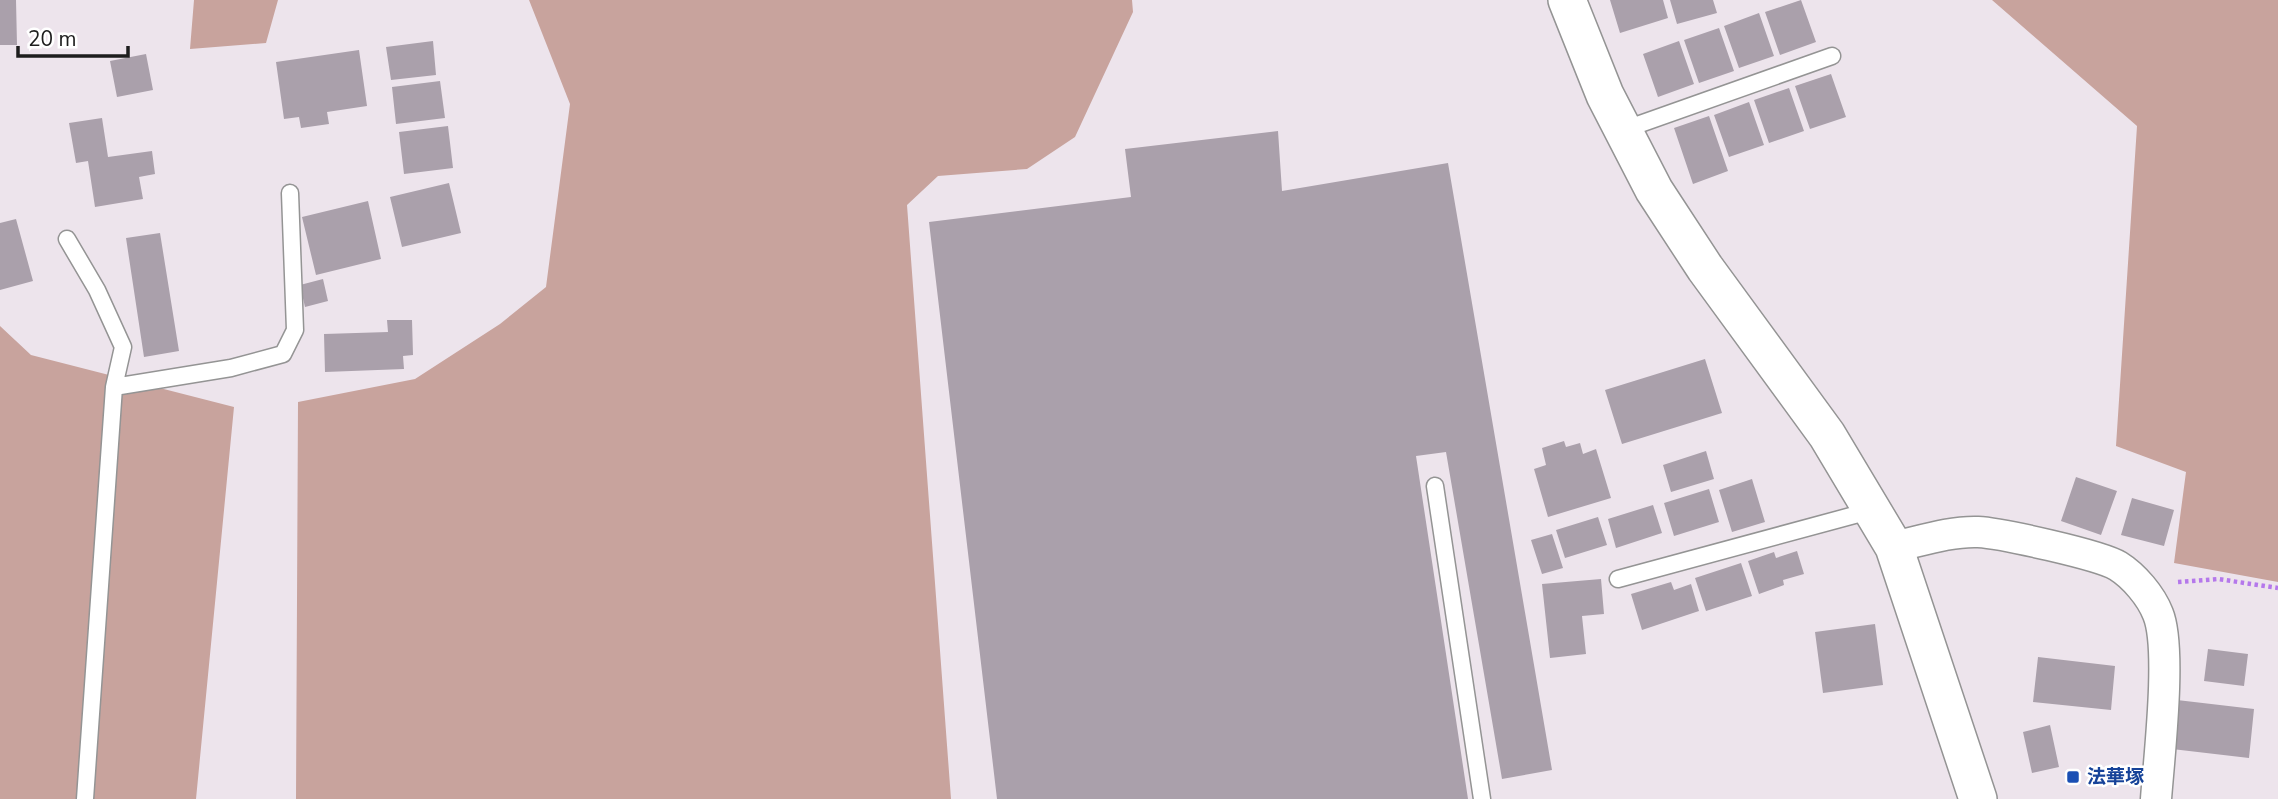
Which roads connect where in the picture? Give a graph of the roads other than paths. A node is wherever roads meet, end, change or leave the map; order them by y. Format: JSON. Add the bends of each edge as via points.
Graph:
{"nodes":[{"id":1,"x":1567,"y":0,"type":"edge"},
{"id":2,"x":1832,"y":56,"type":"dead end"},
{"id":3,"x":1623,"y":131,"type":"junction"},
{"id":4,"x":290,"y":193,"type":"dead end"},
{"id":5,"x":66,"y":239,"type":"dead end"},
{"id":6,"x":114,"y":387,"type":"junction"},
{"id":7,"x":1435,"y":486,"type":"dead end"},
{"id":8,"x":1873,"y":510,"type":"junction"},
{"id":9,"x":1894,"y":547,"type":"junction"},
{"id":10,"x":1618,"y":579,"type":"dead end"},
{"id":11,"x":85,"y":799,"type":"edge"},
{"id":12,"x":1482,"y":799,"type":"edge"},
{"id":13,"x":1978,"y":799,"type":"edge"},
{"id":14,"x":2156,"y":799,"type":"edge"}],
"edges":[{"from":1,"to":3,"type":"street"},
{"from":2,"to":3,"type":"lane"},
{"from":3,"to":8,"type":"street","via":[[1668,213],[1827,435]]},
{"from":4,"to":6,"type":"lane","via":[[295,330],[283,354],[231,368]]},
{"from":5,"to":6,"type":"lane","via":[[97,290],[122,347]]},
{"from":6,"to":11,"type":"lane"},
{"from":7,"to":12,"type":"lane"},
{"from":8,"to":9,"type":"street"},
{"from":8,"to":10,"type":"lane"},
{"from":9,"to":13,"type":"street"},
{"from":9,"to":14,"type":"street","via":[[1979,532],[2117,565],[2146,592],[2159,614],[2165,641]]}]}
